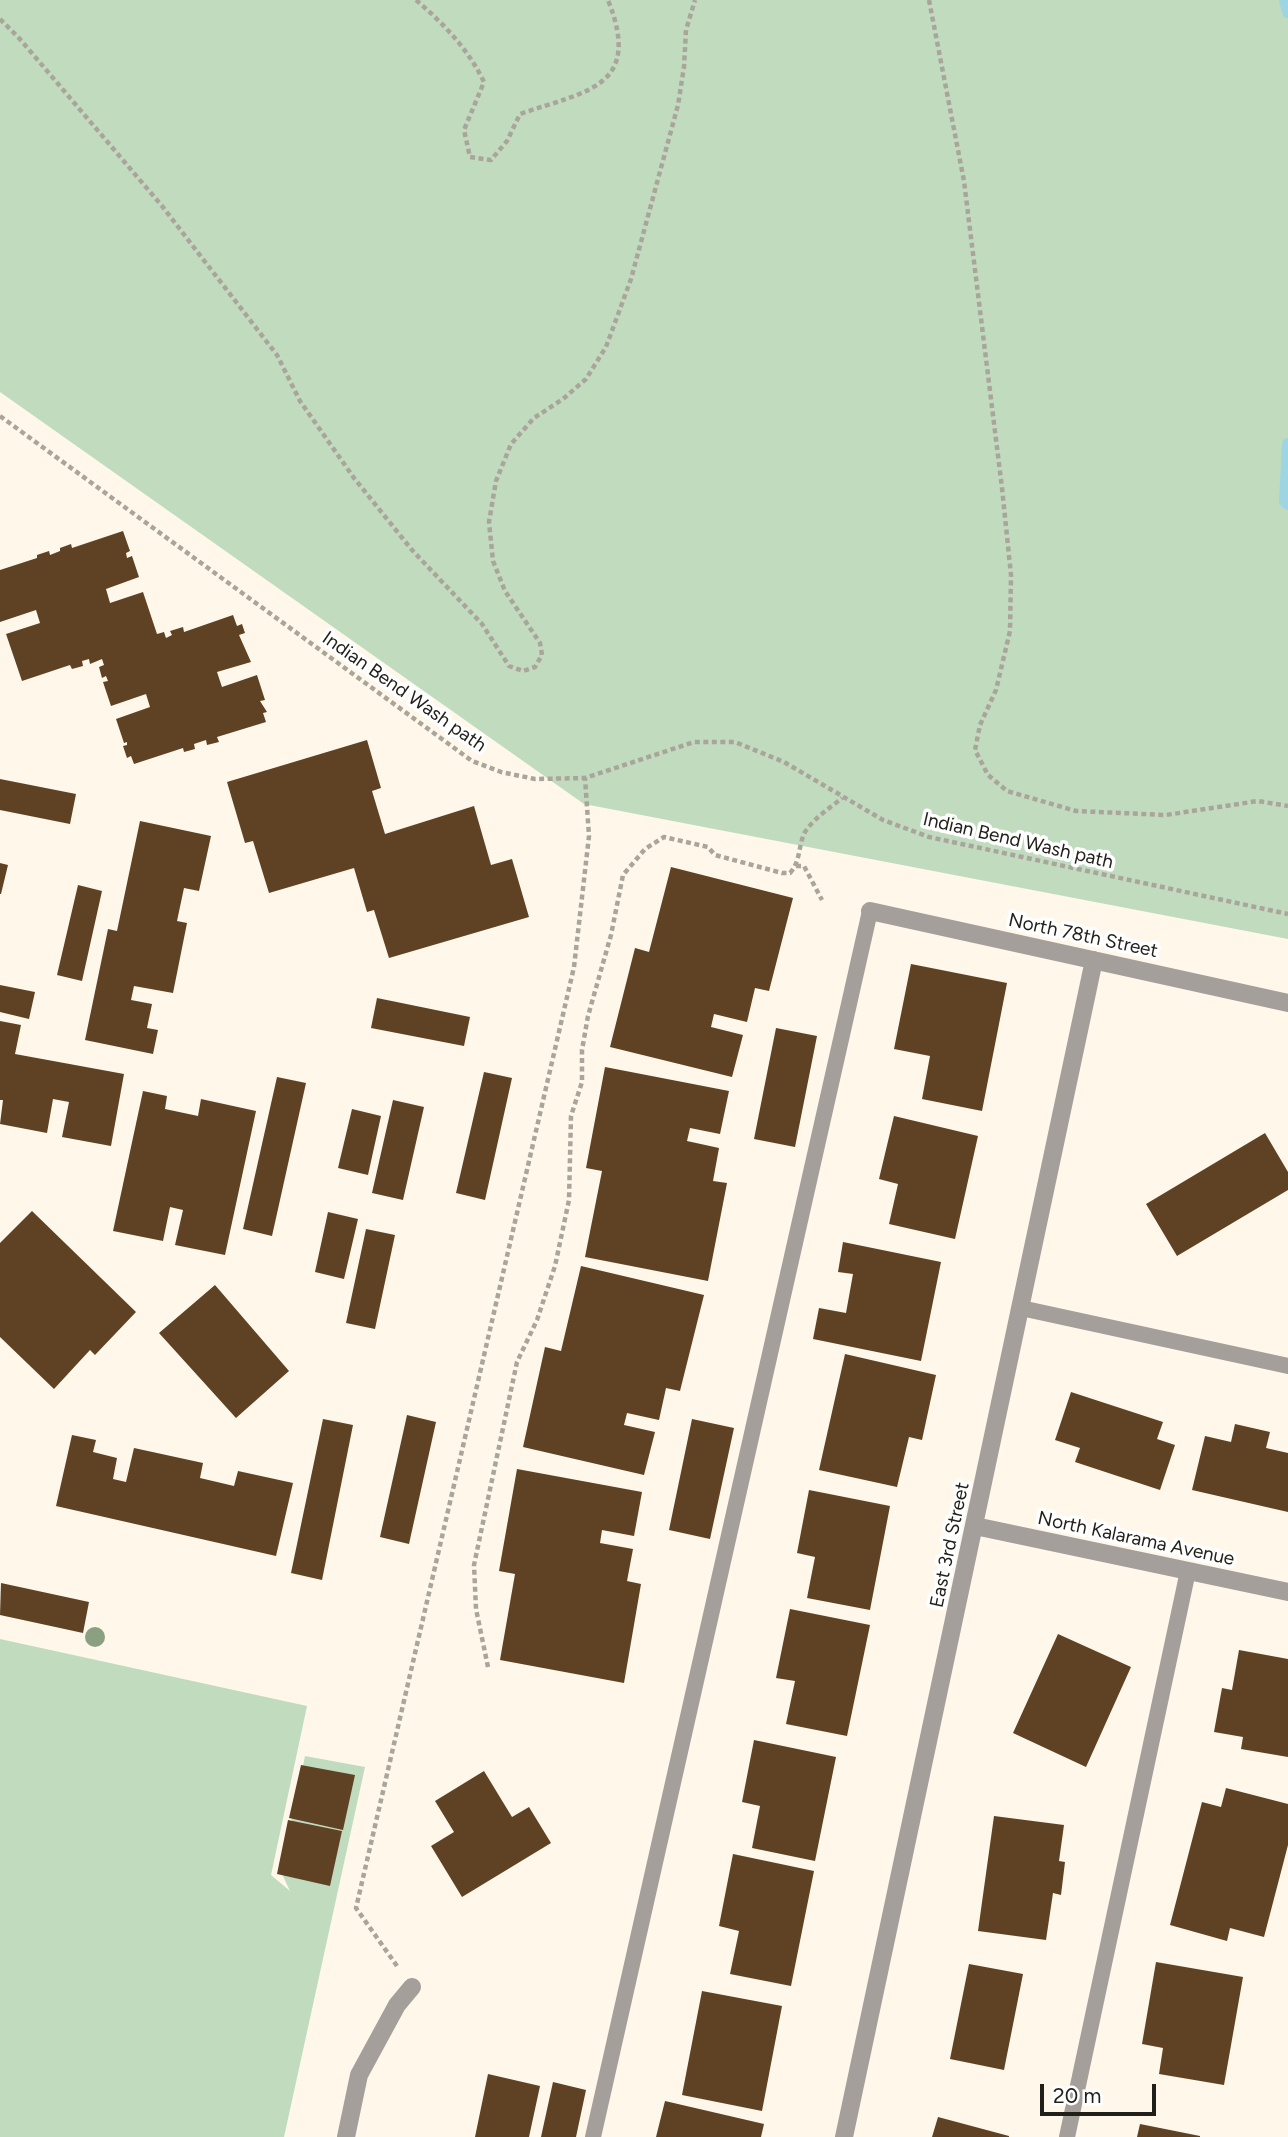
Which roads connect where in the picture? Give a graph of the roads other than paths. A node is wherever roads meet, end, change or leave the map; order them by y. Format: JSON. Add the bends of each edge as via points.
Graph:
{"nodes":[{"id":1,"x":870,"y":911,"type":"joint"},
{"id":2,"x":1094,"y":960,"type":"junction"},
{"id":3,"x":1288,"y":1003,"type":"edge"},
{"id":4,"x":1021,"y":1308,"type":"junction"},
{"id":5,"x":1288,"y":1366,"type":"edge"},
{"id":6,"x":975,"y":1526,"type":"junction"},
{"id":7,"x":1188,"y":1571,"type":"junction"},
{"id":8,"x":1288,"y":1592,"type":"edge"},
{"id":9,"x":412,"y":1987,"type":"road end"},
{"id":10,"x":346,"y":2137,"type":"edge"},
{"id":11,"x":593,"y":2137,"type":"edge"},
{"id":12,"x":844,"y":2137,"type":"edge"},
{"id":13,"x":1067,"y":2137,"type":"edge"}],
"edges":[{"from":1,"to":2,"type":"street","name":"North 78th Street"},
{"from":1,"to":11,"type":"lane"},
{"from":2,"to":3,"type":"street","name":"North 78th Street"},
{"from":2,"to":4,"type":"street","name":"East 3rd Street"},
{"from":4,"to":5,"type":"lane"},
{"from":4,"to":6,"type":"street","name":"East 3rd Street"},
{"from":6,"to":7,"type":"street","name":"North Kalarama Avenue"},
{"from":6,"to":12,"type":"street","name":"East 3rd Street"},
{"from":7,"to":8,"type":"street","name":"North Kalarama Avenue"},
{"from":7,"to":13,"type":"lane"},
{"from":9,"to":10,"type":"street","via":[[397,2005],[359,2075]]}]}
